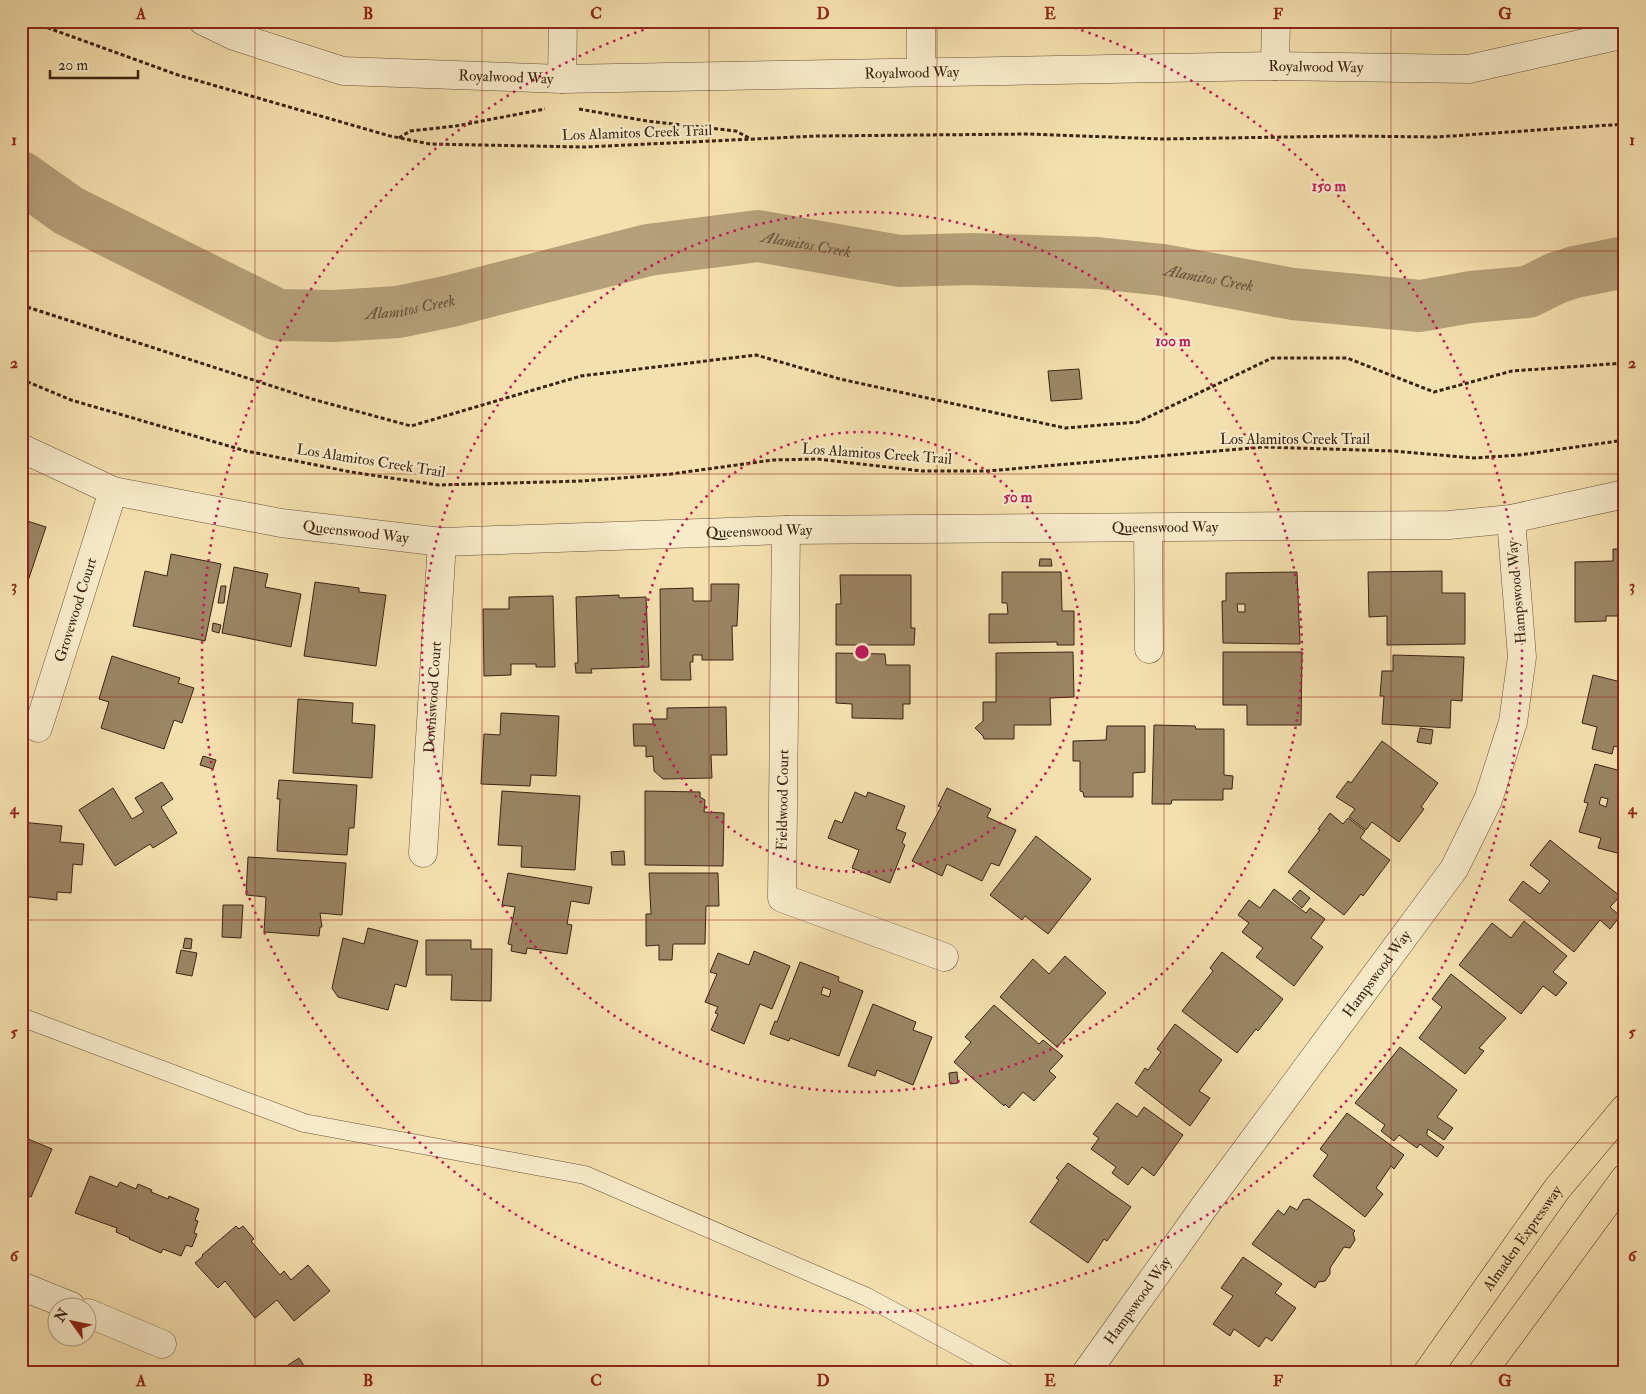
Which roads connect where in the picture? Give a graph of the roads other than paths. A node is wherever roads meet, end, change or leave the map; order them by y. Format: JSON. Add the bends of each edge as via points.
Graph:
{"nodes":[{"id":1,"x":203,"y":21,"type":"edge"},
{"id":2,"x":562,"y":21,"type":"edge"},
{"id":3,"x":921,"y":21,"type":"edge"},
{"id":4,"x":1276,"y":21,"type":"edge"},
{"id":5,"x":1625,"y":34,"type":"edge"},
{"id":6,"x":1275,"y":66,"type":"junction"},
{"id":7,"x":921,"y":71,"type":"junction"},
{"id":8,"x":562,"y":79,"type":"junction"},
{"id":9,"x":21,"y":448,"type":"edge"},
{"id":10,"x":113,"y":491,"type":"junction"},
{"id":11,"x":1625,"y":494,"type":"edge"},
{"id":12,"x":1511,"y":519,"type":"junction"},
{"id":13,"x":1148,"y":528,"type":"junction"},
{"id":14,"x":786,"y":530,"type":"junction"},
{"id":15,"x":442,"y":542,"type":"junction"},
{"id":16,"x":1150,"y":649,"type":"dead end"},
{"id":17,"x":38,"y":728,"type":"dead end"},
{"id":18,"x":423,"y":853,"type":"dead end"},
{"id":19,"x":944,"y":957,"type":"dead end"},
{"id":20,"x":21,"y":1016,"type":"edge"},
{"id":21,"x":1625,"y":1108,"type":"edge"},
{"id":22,"x":1625,"y":1178,"type":"edge"},
{"id":23,"x":21,"y":1286,"type":"edge"},
{"id":24,"x":48,"y":1297,"type":"edge"},
{"id":25,"x":98,"y":1318,"type":"edge"},
{"id":26,"x":162,"y":1344,"type":"dead end"},
{"id":27,"x":1007,"y":1373,"type":"edge"},
{"id":28,"x":1086,"y":1373,"type":"edge"},
{"id":29,"x":1427,"y":1373,"type":"edge"},
{"id":30,"x":1482,"y":1373,"type":"edge"}],
"edges":[{"from":1,"to":8,"type":"street","name":"Royalwood Way","via":[[234,36],[344,71]]},
{"from":2,"to":8,"type":"street"},
{"from":3,"to":7,"type":"street"},
{"from":4,"to":6,"type":"street"},
{"from":5,"to":6,"type":"street","name":"Royalwood Way","via":[[1469,69]]},
{"from":6,"to":7,"type":"street","name":"Royalwood Way"},
{"from":7,"to":8,"type":"street","name":"Royalwood Way"},
{"from":9,"to":10,"type":"street","name":"Queenswood Way"},
{"from":10,"to":15,"type":"street","name":"Queenswood Way","via":[[281,523]]},
{"from":10,"to":17,"type":"street","name":"Grovewood Court"},
{"from":11,"to":12,"type":"street","name":"Queenswood Way"},
{"from":12,"to":13,"type":"street","name":"Queenswood Way","via":[[1449,525]]},
{"from":12,"to":28,"type":"street","name":"Hampswood Way","via":[[1522,657],[1513,722],[1488,800],[1454,869]]},
{"from":13,"to":14,"type":"street","name":"Queenswood Way"},
{"from":13,"to":16,"type":"street"},
{"from":14,"to":15,"type":"street","name":"Queenswood Way"},
{"from":14,"to":19,"type":"street","name":"Fieldwood Court","via":[[782,898]]},
{"from":15,"to":18,"type":"street","name":"Downswood Court"},
{"from":20,"to":27,"type":"lane","via":[[304,1122],[585,1175],[867,1297]]},
{"from":21,"to":29,"type":"main road","name":"Almaden Expressway","via":[[1556,1189]]},
{"from":22,"to":30,"type":"main road"},
{"from":23,"to":24,"type":"street"},
{"from":25,"to":26,"type":"street"}]}
